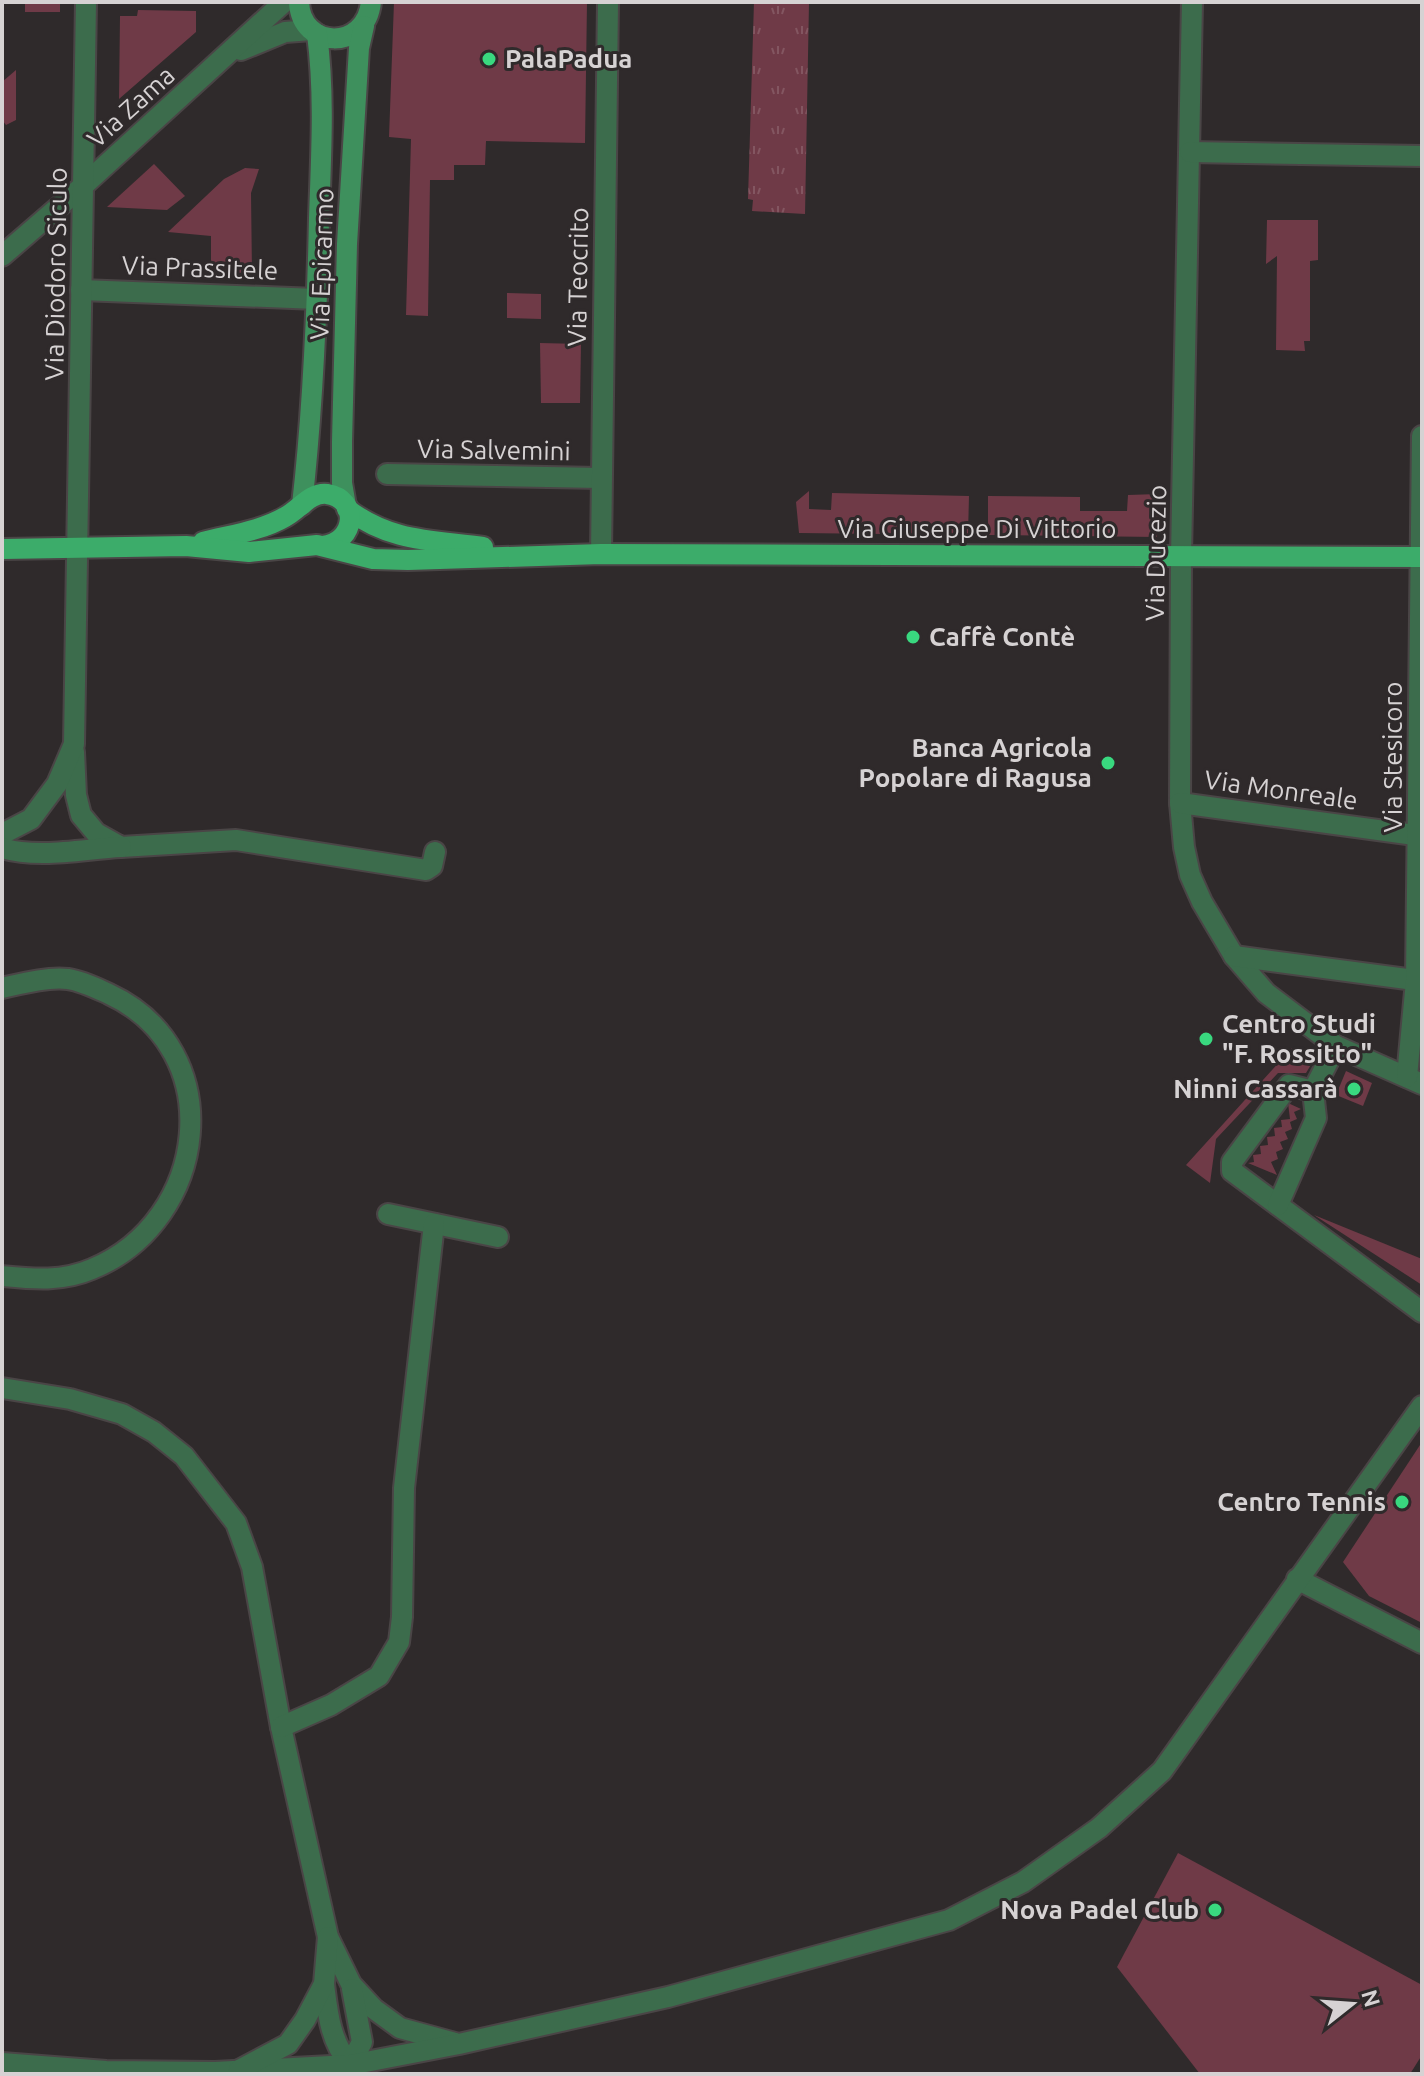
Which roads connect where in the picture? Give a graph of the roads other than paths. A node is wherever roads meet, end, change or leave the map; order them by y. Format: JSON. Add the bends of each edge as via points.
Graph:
{"nodes":[{"id":1,"x":86,"y":2,"type":"edge"},
{"id":2,"x":284,"y":2,"type":"edge"},
{"id":3,"x":299,"y":2,"type":"edge"},
{"id":4,"x":371,"y":2,"type":"edge"},
{"id":5,"x":608,"y":2,"type":"edge"},
{"id":6,"x":1192,"y":2,"type":"edge"},
{"id":7,"x":364,"y":26,"type":"junction"},
{"id":8,"x":314,"y":32,"type":"junction"},
{"id":9,"x":223,"y":59,"type":"junction"},
{"id":10,"x":1190,"y":152,"type":"junction"},
{"id":11,"x":1422,"y":156,"type":"edge"},
{"id":12,"x":84,"y":185,"type":"junction"},
{"id":13,"x":2,"y":256,"type":"edge"},
{"id":14,"x":81,"y":290,"type":"junction"},
{"id":15,"x":317,"y":299,"type":"junction"},
{"id":16,"x":1422,"y":436,"type":"edge"},
{"id":17,"x":387,"y":474,"type":"dead end"},
{"id":18,"x":600,"y":478,"type":"junction"},
{"id":19,"x":302,"y":507,"type":"junction"},
{"id":20,"x":346,"y":507,"type":"junction"},
{"id":21,"x":186,"y":546,"type":"junction"},
{"id":22,"x":320,"y":546,"type":"junction"},
{"id":23,"x":76,"y":547,"type":"junction"},
{"id":24,"x":2,"y":549,"type":"edge"},
{"id":25,"x":531,"y":554,"type":"junction"},
{"id":26,"x":601,"y":554,"type":"junction"},
{"id":27,"x":1181,"y":556,"type":"junction"},
{"id":28,"x":1420,"y":557,"type":"edge"},
{"id":29,"x":74,"y":744,"type":"junction"},
{"id":30,"x":1180,"y":803,"type":"junction"},
{"id":31,"x":2,"y":834,"type":"edge"},
{"id":32,"x":1421,"y":836,"type":"edge"},
{"id":33,"x":121,"y":847,"type":"junction"},
{"id":34,"x":2,"y":848,"type":"edge"},
{"id":35,"x":435,"y":852,"type":"dead end"},
{"id":36,"x":1234,"y":956,"type":"junction"},
{"id":37,"x":1419,"y":981,"type":"edge"},
{"id":38,"x":2,"y":988,"type":"edge"},
{"id":39,"x":1336,"y":1046,"type":"junction"},
{"id":40,"x":1415,"y":1080,"type":"edge"},
{"id":41,"x":1313,"y":1091,"type":"junction"},
{"id":42,"x":1278,"y":1205,"type":"junction"},
{"id":43,"x":388,"y":1214,"type":"dead end"},
{"id":44,"x":434,"y":1224,"type":"junction"},
{"id":45,"x":498,"y":1237,"type":"dead end"},
{"id":46,"x":2,"y":1276,"type":"edge"},
{"id":47,"x":1422,"y":1312,"type":"edge"},
{"id":48,"x":2,"y":1388,"type":"edge"},
{"id":49,"x":1422,"y":1406,"type":"edge"},
{"id":50,"x":1297,"y":1579,"type":"junction"},
{"id":51,"x":1422,"y":1643,"type":"edge"},
{"id":52,"x":281,"y":1727,"type":"junction"},
{"id":53,"x":328,"y":1937,"type":"junction"},
{"id":54,"x":324,"y":1984,"type":"junction"},
{"id":55,"x":351,"y":1984,"type":"junction"},
{"id":56,"x":459,"y":2044,"type":"junction"},
{"id":57,"x":2,"y":2063,"type":"edge"},
{"id":58,"x":350,"y":2065,"type":"junction"},
{"id":59,"x":236,"y":2072,"type":"edge"}],
"edges":[{"from":1,"to":12,"type":"street","name":"Via Diodoro Siculo"},
{"from":2,"to":9,"type":"street","name":"Via Zama"},
{"from":3,"to":8,"type":"main road","name":"Via Epicarmo","via":[[302,17]]},
{"from":4,"to":7,"type":"main road","name":"Via Epicarmo"},
{"from":5,"to":18,"type":"street","name":"Via Teocrito"},
{"from":6,"to":10,"type":"street","name":"Via Ducezio"},
{"from":7,"to":8,"type":"main road","via":[[330,39]]},
{"from":7,"to":20,"type":"main road","name":"Via Epicarmo","via":[[347,244],[342,442]]},
{"from":8,"to":9,"type":"street","via":[[285,32]]},
{"from":8,"to":15,"type":"main road","name":"Via Epicarmo","via":[[323,91]]},
{"from":9,"to":12,"type":"street","name":"Via Zama"},
{"from":10,"to":11,"type":"street"},
{"from":10,"to":27,"type":"street","name":"Via Ducezio"},
{"from":12,"to":13,"type":"street","name":"Via Zama"},
{"from":12,"to":14,"type":"street","name":"Via Diodoro Siculo"},
{"from":14,"to":15,"type":"street","name":"Via Prassitele"},
{"from":14,"to":23,"type":"street","name":"Via Diodoro Siculo"},
{"from":15,"to":19,"type":"main road","name":"Via Epicarmo","via":[[311,441]]},
{"from":16,"to":28,"type":"street","name":"Via Stesicoro"},
{"from":17,"to":18,"type":"street","name":"Via Salvemini"},
{"from":18,"to":26,"type":"street","name":"Via Teocrito"},
{"from":19,"to":20,"type":"main road","via":[[311,497],[328,494]]},
{"from":19,"to":21,"type":"main road","via":[[261,527]]},
{"from":19,"to":22,"type":"main road","via":[[298,527],[308,541]]},
{"from":20,"to":22,"type":"main road","via":[[346,534],[332,545]]},
{"from":20,"to":25,"type":"main road","via":[[394,535]]},
{"from":21,"to":22,"type":"main road","via":[[249,552]]},
{"from":21,"to":23,"type":"main road"},
{"from":22,"to":25,"type":"main road","via":[[373,559]]},
{"from":23,"to":24,"type":"main road"},
{"from":23,"to":29,"type":"street","name":"Via Diodoro Siculo"},
{"from":25,"to":26,"type":"main road","name":"Via Giuseppe Di Vittorio"},
{"from":26,"to":27,"type":"main road","name":"Via Giuseppe Di Vittorio"},
{"from":27,"to":28,"type":"main road","name":"Via Giuseppe Di Vittorio"},
{"from":27,"to":30,"type":"street","name":"Via Ducezio"},
{"from":28,"to":32,"type":"street","name":"Via Stesicoro"},
{"from":29,"to":31,"type":"street","via":[[57,784],[31,819]]},
{"from":29,"to":33,"type":"street","name":"Via Diodoro Siculo","via":[[81,815],[96,833]]},
{"from":30,"to":32,"type":"street","name":"Via Monreale"},
{"from":30,"to":36,"type":"street","name":"Via Ducezio","via":[[1190,875]]},
{"from":32,"to":37,"type":"street","name":"Via Stesicoro"},
{"from":33,"to":34,"type":"street","via":[[44,852]]},
{"from":33,"to":35,"type":"street","via":[[236,840],[426,870]]},
{"from":36,"to":37,"type":"street"},
{"from":36,"to":39,"type":"street","name":"Via Ducezio","via":[[1266,993]]},
{"from":37,"to":40,"type":"street","name":"Via Stesicoro"},
{"from":38,"to":46,"type":"street","via":[[72,979],[126,1002],[162,1035],[173,1053],[190,1096],[192,1123],[183,1171],[160,1215],[142,1236],[91,1270],[46,1280]]},
{"from":39,"to":40,"type":"street","name":"Via Ducezio"},
{"from":39,"to":41,"type":"street"},
{"from":41,"to":42,"type":"street","via":[[1316,1118]]},
{"from":41,"to":42,"type":"street","via":[[1289,1085],[1231,1164],[1232,1171]]},
{"from":42,"to":47,"type":"street"},
{"from":43,"to":44,"type":"street"},
{"from":44,"to":45,"type":"street"},
{"from":44,"to":52,"type":"street","via":[[404,1488],[399,1642],[379,1676]]},
{"from":48,"to":52,"type":"street","via":[[122,1414],[184,1456],[236,1523],[252,1567]]},
{"from":49,"to":50,"type":"street"},
{"from":50,"to":51,"type":"street"},
{"from":50,"to":56,"type":"street","via":[[1162,1771],[1099,1828],[1023,1882],[949,1920],[668,1997]]},
{"from":52,"to":53,"type":"street"},
{"from":53,"to":54,"type":"street"},
{"from":53,"to":55,"type":"street"},
{"from":54,"to":58,"type":"street","via":[[337,2048]]},
{"from":54,"to":59,"type":"street","via":[[288,2044]]},
{"from":55,"to":56,"type":"street","via":[[400,2028]]},
{"from":55,"to":58,"type":"street","via":[[362,2042]]},
{"from":56,"to":58,"type":"street"},
{"from":57,"to":59,"type":"street"},
{"from":58,"to":59,"type":"street"}]}
